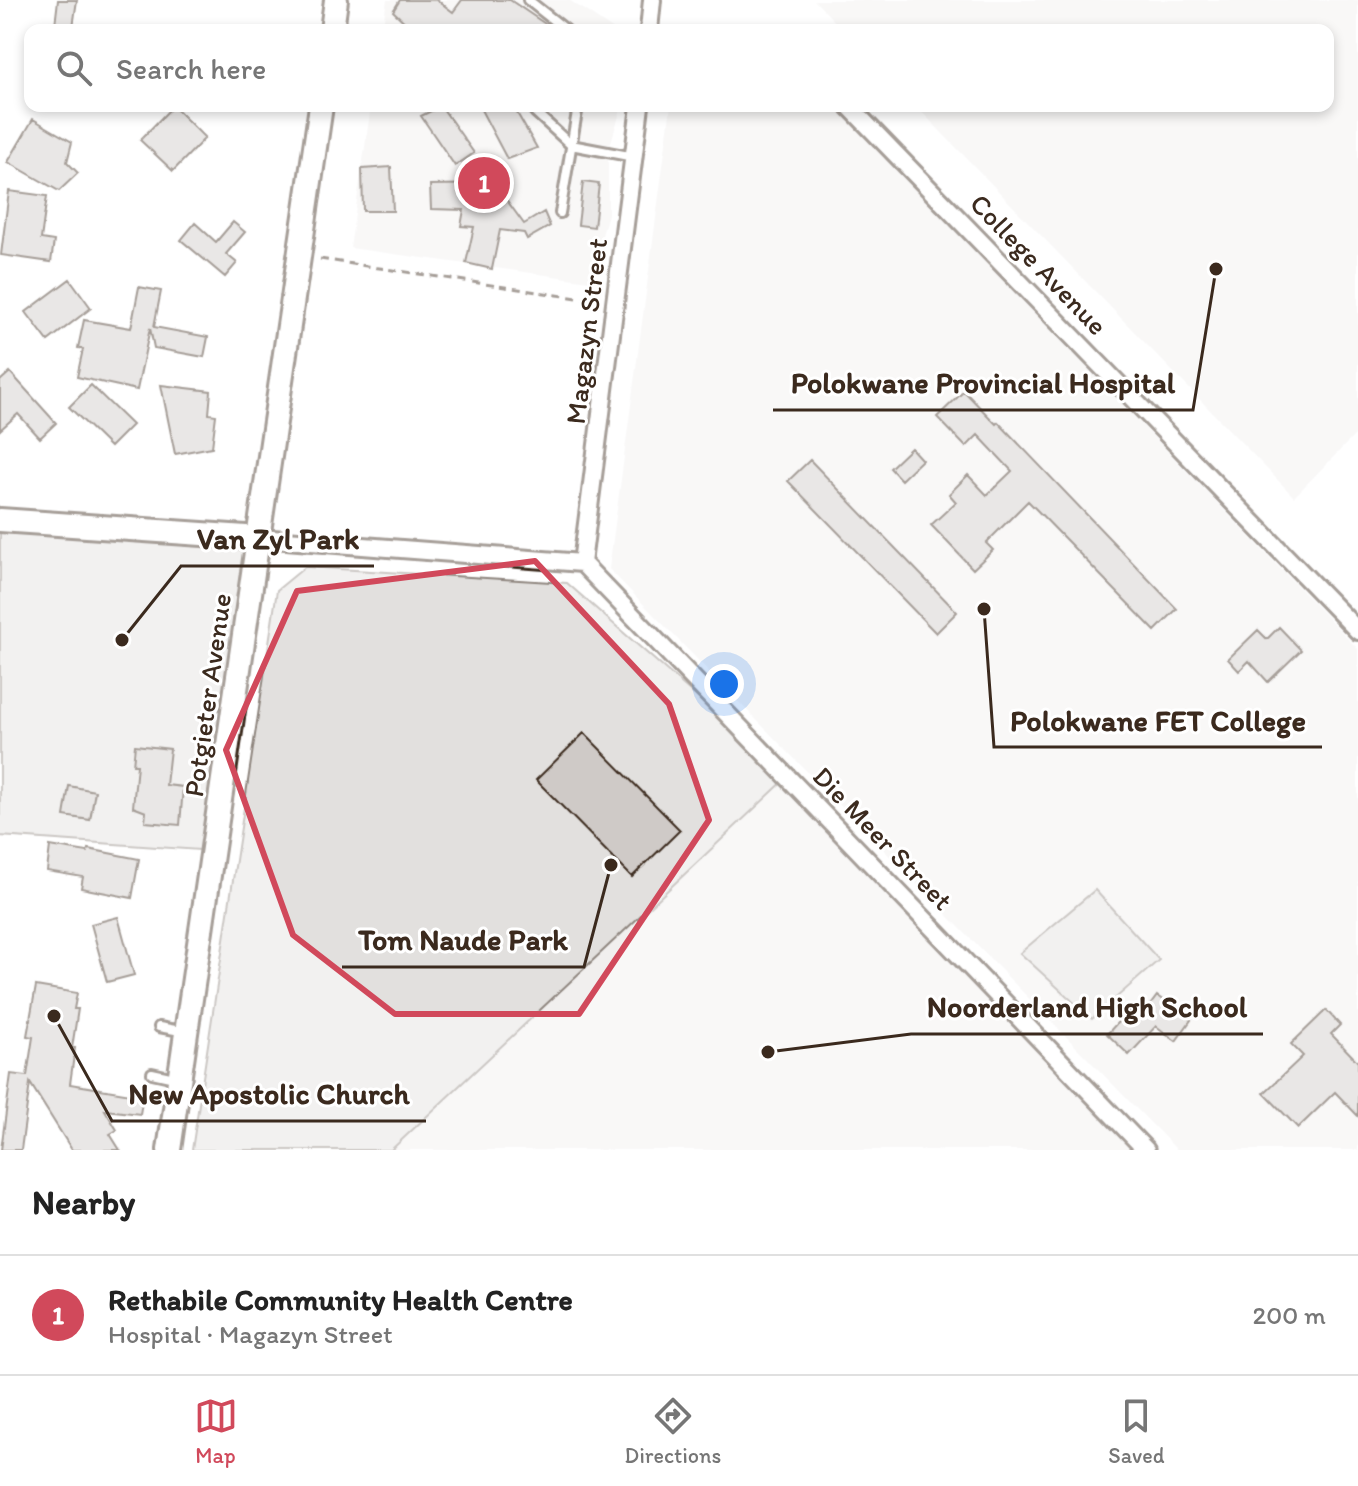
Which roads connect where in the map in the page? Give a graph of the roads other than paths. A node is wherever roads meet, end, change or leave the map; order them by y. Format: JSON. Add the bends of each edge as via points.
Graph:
{"nodes":[{"id":1,"x":336,"y":0,"type":"edge"},
{"id":2,"x":528,"y":0,"type":"edge"},
{"id":3,"x":652,"y":0,"type":"edge"},
{"id":4,"x":333,"y":24,"type":"edge"},
{"id":5,"x":558,"y":24,"type":"edge"},
{"id":6,"x":650,"y":24,"type":"edge"},
{"id":7,"x":320,"y":112,"type":"edge"},
{"id":8,"x":535,"y":112,"type":"dead end"},
{"id":9,"x":577,"y":112,"type":"edge"},
{"id":10,"x":639,"y":112,"type":"edge"},
{"id":11,"x":855,"y":112,"type":"edge"},
{"id":12,"x":571,"y":145,"type":"junction"},
{"id":13,"x":634,"y":157,"type":"junction"},
{"id":14,"x":560,"y":213,"type":"dead end"},
{"id":15,"x":0,"y":520,"type":"edge"},
{"id":16,"x":260,"y":538,"type":"junction"},
{"id":17,"x":582,"y":563,"type":"junction"},
{"id":18,"x":1358,"y":631,"type":"edge"},
{"id":19,"x":159,"y":1027,"type":"dead end"},
{"id":20,"x":188,"y":1032,"type":"junction"},
{"id":21,"x":152,"y":1073,"type":"dead end"},
{"id":22,"x":180,"y":1079,"type":"junction"},
{"id":23,"x":169,"y":1150,"type":"edge"},
{"id":24,"x":1146,"y":1150,"type":"edge"}],
"edges":[{"from":1,"to":4,"type":"street"},
{"from":2,"to":5,"type":"lane"},
{"from":3,"to":6,"type":"street"},
{"from":7,"to":16,"type":"street","name":"Potgieter Avenue"},
{"from":8,"to":12,"type":"lane"},
{"from":9,"to":12,"type":"lane"},
{"from":10,"to":13,"type":"street","name":"Magazyn Street"},
{"from":11,"to":18,"type":"street","name":"College Avenue"},
{"from":12,"to":13,"type":"lane"},
{"from":12,"to":14,"type":"lane"},
{"from":13,"to":17,"type":"street","name":"Magazyn Street"},
{"from":15,"to":16,"type":"street"},
{"from":16,"to":17,"type":"street"},
{"from":16,"to":20,"type":"street","name":"Potgieter Avenue"},
{"from":17,"to":24,"type":"street","name":"Die Meer Street"},
{"from":19,"to":20,"type":"lane"},
{"from":20,"to":22,"type":"street","name":"Potgieter Avenue"},
{"from":21,"to":22,"type":"lane"},
{"from":22,"to":23,"type":"street","name":"Potgieter Avenue"}]}
